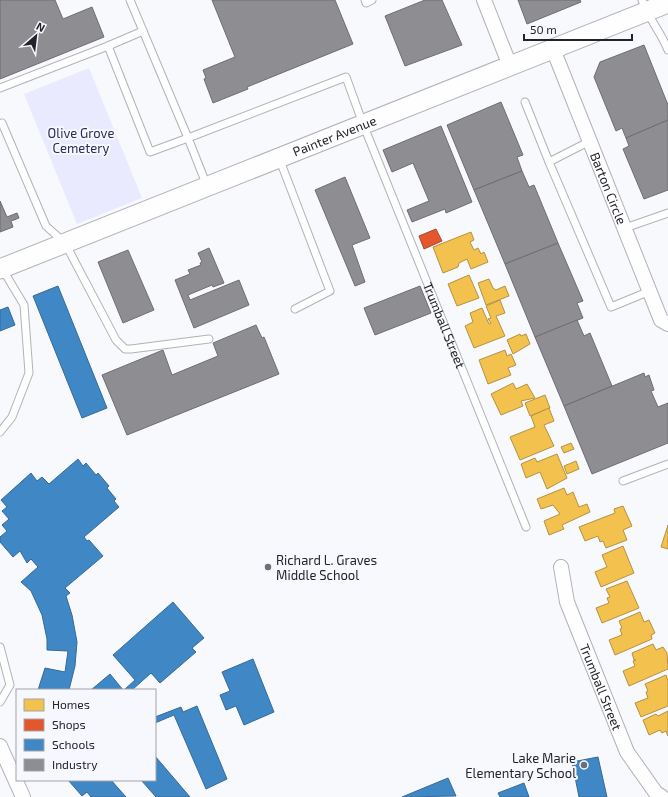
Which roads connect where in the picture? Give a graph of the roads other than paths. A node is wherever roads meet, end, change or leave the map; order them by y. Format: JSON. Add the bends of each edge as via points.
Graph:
{"nodes":[{"id":1,"x":130,"y":0,"type":"edge"},
{"id":2,"x":365,"y":0,"type":"edge"},
{"id":3,"x":372,"y":0,"type":"edge"},
{"id":4,"x":484,"y":0,"type":"edge"},
{"id":5,"x":668,"y":3,"type":"edge"},
{"id":6,"x":644,"y":6,"type":"edge"},
{"id":7,"x":143,"y":31,"type":"junction"},
{"id":8,"x":108,"y":46,"type":"junction"},
{"id":9,"x":553,"y":49,"type":"junction"},
{"id":10,"x":668,"y":50,"type":"edge"},
{"id":11,"x":510,"y":66,"type":"junction"},
{"id":12,"x":0,"y":88,"type":"edge"},
{"id":13,"x":525,"y":102,"type":"dead end"},
{"id":14,"x":2,"y":123,"type":"dead end"},
{"id":15,"x":363,"y":124,"type":"junction"},
{"id":16,"x":188,"y":138,"type":"junction"},
{"id":17,"x":590,"y":141,"type":"junction"},
{"id":18,"x":279,"y":158,"type":"junction"},
{"id":19,"x":549,"y":162,"type":"junction"},
{"id":20,"x":208,"y":186,"type":"junction"},
{"id":21,"x":668,"y":213,"type":"edge"},
{"id":22,"x":625,"y":228,"type":"junction"},
{"id":23,"x":65,"y":243,"type":"junction"},
{"id":24,"x":1,"y":268,"type":"edge"},
{"id":25,"x":650,"y":291,"type":"junction"},
{"id":26,"x":294,"y":309,"type":"dead end"},
{"id":27,"x":668,"y":324,"type":"edge"},
{"id":28,"x":208,"y":339,"type":"dead end"},
{"id":29,"x":0,"y":432,"type":"edge"},
{"id":30,"x":668,"y":464,"type":"edge"},
{"id":31,"x":623,"y":481,"type":"dead end"},
{"id":32,"x":526,"y":527,"type":"dead end"},
{"id":33,"x":561,"y":567,"type":"dead end"},
{"id":34,"x":0,"y":647,"type":"edge"},
{"id":35,"x":0,"y":702,"type":"edge"},
{"id":36,"x":0,"y":746,"type":"edge"},
{"id":37,"x":23,"y":797,"type":"edge"},
{"id":38,"x":662,"y":797,"type":"edge"}],
"edges":[{"from":1,"to":7,"type":"lane"},
{"from":2,"to":3,"type":"lane","via":[[366,3]]},
{"from":4,"to":11,"type":"street"},
{"from":5,"to":6,"type":"street","name":"Painter Avenue"},
{"from":6,"to":9,"type":"street","name":"Painter Avenue"},
{"from":6,"to":10,"type":"lane"},
{"from":7,"to":8,"type":"lane"},
{"from":7,"to":16,"type":"lane"},
{"from":8,"to":12,"type":"lane"},
{"from":8,"to":16,"type":"lane","via":[[150,152]]},
{"from":9,"to":11,"type":"street","name":"Painter Avenue"},
{"from":9,"to":17,"type":"street","name":"Barton Circle"},
{"from":11,"to":15,"type":"street","name":"Painter Avenue"},
{"from":13,"to":19,"type":"lane"},
{"from":14,"to":23,"type":"lane","via":[[46,226]]},
{"from":15,"to":16,"type":"lane","name":"Trumball Street","via":[[346,77]]},
{"from":15,"to":18,"type":"street","name":"Painter Avenue"},
{"from":15,"to":32,"type":"lane","name":"Trumball Street"},
{"from":16,"to":20,"type":"lane"},
{"from":17,"to":19,"type":"lane"},
{"from":17,"to":22,"type":"street","name":"Barton Circle"},
{"from":18,"to":20,"type":"street","name":"Painter Avenue"},
{"from":18,"to":26,"type":"lane","via":[[330,291]]},
{"from":19,"to":25,"type":"lane","via":[[611,307]]},
{"from":20,"to":23,"type":"street","name":"Painter Avenue"},
{"from":21,"to":22,"type":"lane"},
{"from":22,"to":25,"type":"street","name":"Barton Circle"},
{"from":23,"to":24,"type":"street","name":"Painter Avenue"},
{"from":23,"to":28,"type":"lane","via":[[116,340],[124,349]]},
{"from":24,"to":29,"type":"lane","via":[[24,305],[29,373],[12,417]]},
{"from":25,"to":27,"type":"street","name":"Barton Circle","via":[[661,320]]},
{"from":30,"to":31,"type":"lane"},
{"from":33,"to":38,"type":"street","name":"Trumball Street","via":[[567,602],[627,752],[656,793]]},
{"from":34,"to":35,"type":"lane","via":[[10,686]]},
{"from":36,"to":37,"type":"street"}]}
